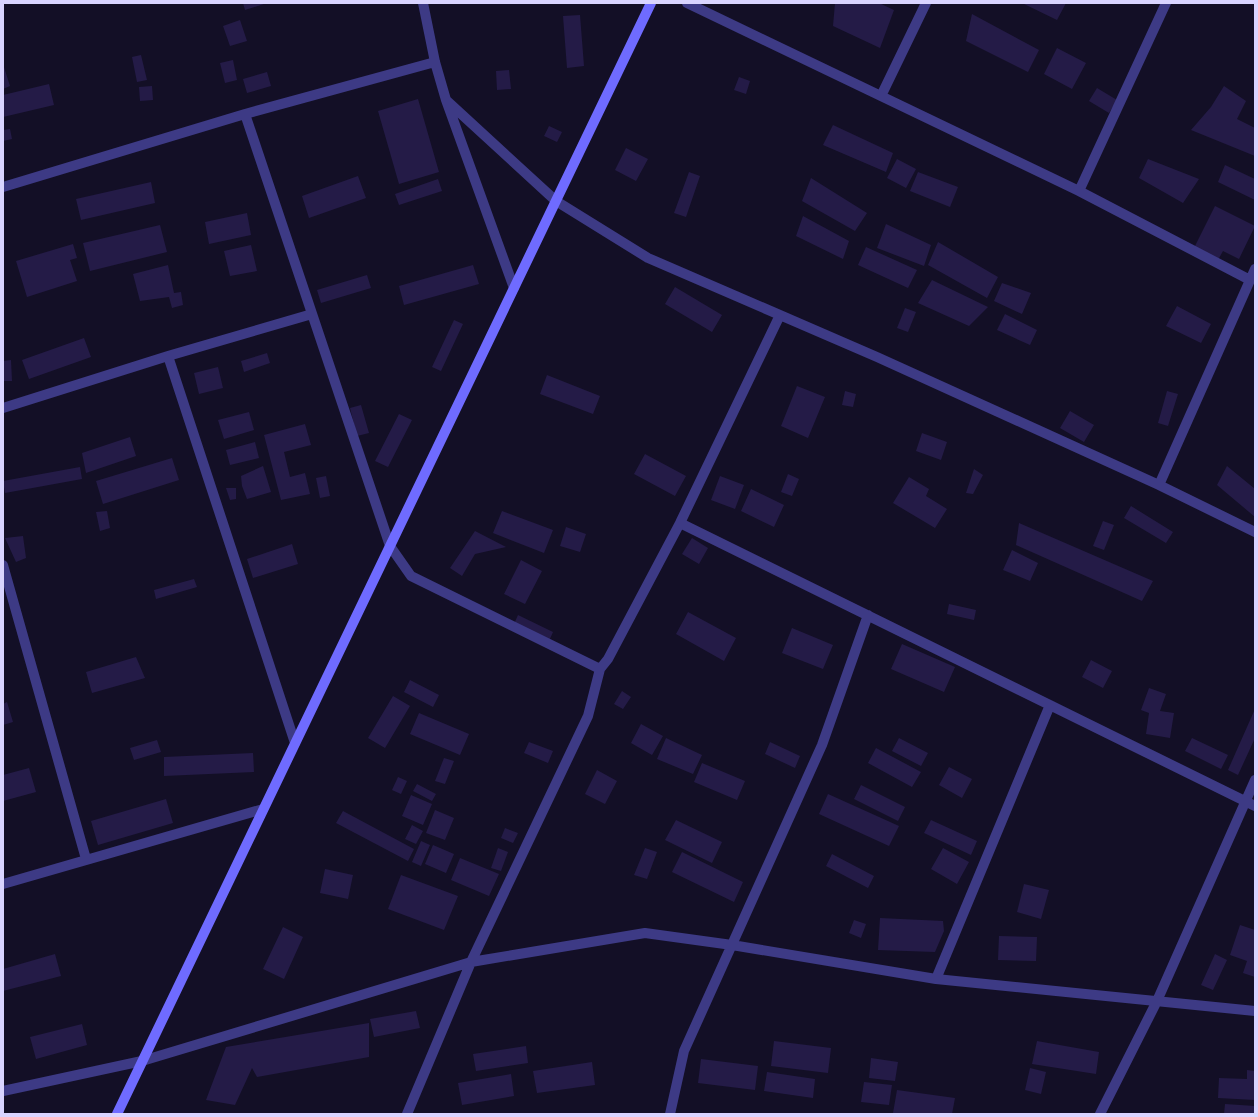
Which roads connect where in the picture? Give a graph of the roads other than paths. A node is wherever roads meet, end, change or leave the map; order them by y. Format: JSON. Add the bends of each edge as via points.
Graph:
{"nodes":[{"id":1,"x":423,"y":3,"type":"edge"},
{"id":2,"x":651,"y":3,"type":"edge"},
{"id":3,"x":687,"y":3,"type":"edge"},
{"id":4,"x":926,"y":3,"type":"edge"},
{"id":5,"x":1166,"y":3,"type":"edge"},
{"id":6,"x":435,"y":62,"type":"junction"},
{"id":7,"x":881,"y":96,"type":"junction"},
{"id":8,"x":446,"y":100,"type":"junction"},
{"id":9,"x":245,"y":114,"type":"junction"},
{"id":10,"x":3,"y":187,"type":"edge"},
{"id":11,"x":1079,"y":191,"type":"junction"},
{"id":12,"x":556,"y":200,"type":"junction"},
{"id":13,"x":1255,"y":269,"type":"edge"},
{"id":14,"x":1250,"y":280,"type":"junction"},
{"id":15,"x":514,"y":288,"type":"junction"},
{"id":16,"x":312,"y":314,"type":"junction"},
{"id":17,"x":780,"y":315,"type":"junction"},
{"id":18,"x":168,"y":356,"type":"junction"},
{"id":19,"x":3,"y":408,"type":"edge"},
{"id":20,"x":1160,"y":485,"type":"junction"},
{"id":21,"x":680,"y":523,"type":"junction"},
{"id":22,"x":1255,"y":532,"type":"edge"},
{"id":23,"x":390,"y":546,"type":"junction"},
{"id":24,"x":3,"y":565,"type":"edge"},
{"id":25,"x":868,"y":615,"type":"junction"},
{"id":26,"x":600,"y":669,"type":"junction"},
{"id":27,"x":1050,"y":705,"type":"junction"},
{"id":28,"x":295,"y":743,"type":"junction"},
{"id":29,"x":1255,"y":780,"type":"edge"},
{"id":30,"x":1250,"y":804,"type":"edge"},
{"id":31,"x":263,"y":809,"type":"junction"},
{"id":32,"x":86,"y":859,"type":"junction"},
{"id":33,"x":3,"y":884,"type":"edge"},
{"id":34,"x":732,"y":945,"type":"junction"},
{"id":35,"x":471,"y":962,"type":"junction"},
{"id":36,"x":936,"y":978,"type":"junction"},
{"id":37,"x":1157,"y":1001,"type":"junction"},
{"id":38,"x":1255,"y":1011,"type":"edge"},
{"id":39,"x":142,"y":1061,"type":"junction"},
{"id":40,"x":3,"y":1091,"type":"edge"},
{"id":41,"x":117,"y":1114,"type":"edge"},
{"id":42,"x":407,"y":1114,"type":"edge"},
{"id":43,"x":670,"y":1114,"type":"edge"},
{"id":44,"x":1100,"y":1114,"type":"edge"}],
"edges":[{"from":1,"to":6,"type":"street"},
{"from":2,"to":12,"type":"street"},
{"from":3,"to":7,"type":"street"},
{"from":4,"to":7,"type":"street"},
{"from":5,"to":11,"type":"street"},
{"from":6,"to":8,"type":"street"},
{"from":6,"to":9,"type":"street"},
{"from":7,"to":11,"type":"street"},
{"from":8,"to":12,"type":"street"},
{"from":8,"to":15,"type":"street"},
{"from":9,"to":10,"type":"street"},
{"from":9,"to":16,"type":"street"},
{"from":11,"to":14,"type":"street"},
{"from":12,"to":15,"type":"street"},
{"from":12,"to":17,"type":"street","via":[[648,258]]},
{"from":13,"to":14,"type":"street"},
{"from":14,"to":20,"type":"street"},
{"from":15,"to":23,"type":"street"},
{"from":16,"to":18,"type":"street"},
{"from":16,"to":23,"type":"street"},
{"from":17,"to":20,"type":"street"},
{"from":17,"to":21,"type":"street"},
{"from":18,"to":19,"type":"street"},
{"from":18,"to":28,"type":"street"},
{"from":20,"to":22,"type":"street"},
{"from":21,"to":25,"type":"street"},
{"from":21,"to":26,"type":"street","via":[[608,659]]},
{"from":23,"to":26,"type":"street","via":[[411,576]]},
{"from":23,"to":28,"type":"street"},
{"from":24,"to":32,"type":"street"},
{"from":25,"to":27,"type":"street"},
{"from":25,"to":34,"type":"street","via":[[822,745]]},
{"from":26,"to":35,"type":"street","via":[[588,716]]},
{"from":27,"to":30,"type":"street"},
{"from":27,"to":36,"type":"street"},
{"from":28,"to":31,"type":"street"},
{"from":29,"to":30,"type":"street"},
{"from":30,"to":37,"type":"street"},
{"from":31,"to":32,"type":"street"},
{"from":31,"to":39,"type":"street"},
{"from":32,"to":33,"type":"street"},
{"from":34,"to":35,"type":"street","via":[[645,933]]},
{"from":34,"to":36,"type":"street"},
{"from":34,"to":43,"type":"street","via":[[684,1050]]},
{"from":35,"to":39,"type":"street"},
{"from":35,"to":42,"type":"street"},
{"from":36,"to":37,"type":"street"},
{"from":37,"to":38,"type":"street"},
{"from":37,"to":44,"type":"street"},
{"from":39,"to":40,"type":"street"},
{"from":39,"to":41,"type":"street"}]}
